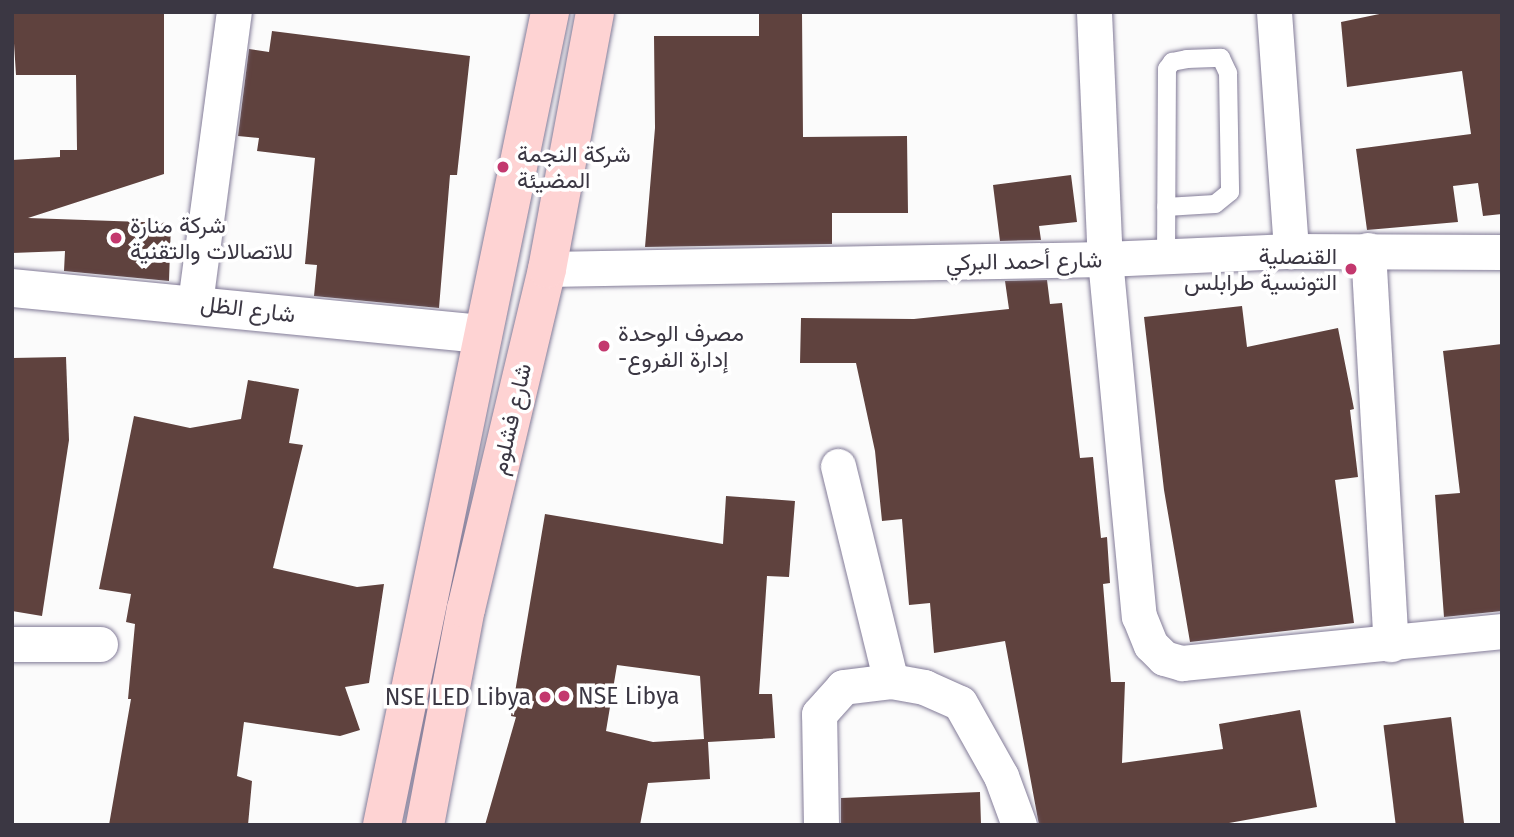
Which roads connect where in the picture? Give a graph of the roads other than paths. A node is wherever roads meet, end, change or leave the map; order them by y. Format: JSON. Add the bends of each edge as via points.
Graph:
{"nodes":[{"id":1,"x":234,"y":12,"type":"edge"},
{"id":2,"x":550,"y":12,"type":"edge"},
{"id":3,"x":595,"y":12,"type":"edge"},
{"id":4,"x":1094,"y":12,"type":"edge"},
{"id":5,"x":1274,"y":12,"type":"edge"},
{"id":6,"x":1166,"y":207,"type":"junction"},
{"id":7,"x":1368,"y":250,"type":"junction"},
{"id":8,"x":1291,"y":251,"type":"junction"},
{"id":9,"x":1502,"y":252,"type":"edge"},
{"id":10,"x":1166,"y":257,"type":"junction"},
{"id":11,"x":1105,"y":260,"type":"junction"},
{"id":12,"x":547,"y":269,"type":"junction"},
{"id":13,"x":12,"y":288,"type":"edge"},
{"id":14,"x":195,"y":303,"type":"junction"},
{"id":15,"x":482,"y":334,"type":"junction"},
{"id":16,"x":838,"y":466,"type":"dead end"},
{"id":17,"x":1502,"y":631,"type":"edge"},
{"id":18,"x":12,"y":644,"type":"edge"},
{"id":19,"x":100,"y":644,"type":"dead end"},
{"id":20,"x":1391,"y":644,"type":"junction"},
{"id":21,"x":891,"y":681,"type":"junction"},
{"id":22,"x":382,"y":825,"type":"edge"},
{"id":23,"x":425,"y":825,"type":"edge"},
{"id":24,"x":821,"y":825,"type":"edge"},
{"id":25,"x":1019,"y":825,"type":"edge"}],
"edges":[{"from":1,"to":14,"type":"street"},
{"from":2,"to":15,"type":"main road","name":"شارع فشلوم"},
{"from":3,"to":12,"type":"main road","name":"شارع فشلوم"},
{"from":4,"to":11,"type":"street"},
{"from":5,"to":8,"type":"street"},
{"from":6,"to":6,"type":"lane","via":[[1167,69],[1172,62],[1221,58],[1228,73],[1230,192],[1214,204]]},
{"from":6,"to":10,"type":"lane"},
{"from":7,"to":8,"type":"street","name":"شارع أحمد البركي"},
{"from":7,"to":9,"type":"street","name":"شارع أحمد البركي"},
{"from":7,"to":20,"type":"street"},
{"from":8,"to":10,"type":"street","name":"شارع أحمد البركي"},
{"from":10,"to":11,"type":"street","name":"شارع أحمد البركي"},
{"from":11,"to":12,"type":"street","name":"شارع أحمد البركي"},
{"from":11,"to":20,"type":"street","via":[[1139,616],[1152,645],[1164,658],[1182,663]]},
{"from":12,"to":23,"type":"main road","name":"شارع فشلوم","via":[[467,609]]},
{"from":13,"to":14,"type":"street","name":"شارع الظل"},
{"from":14,"to":15,"type":"street","name":"شارع الظل"},
{"from":15,"to":22,"type":"main road","name":"شارع فشلوم"},
{"from":16,"to":21,"type":"street"},
{"from":17,"to":20,"type":"street"},
{"from":18,"to":19,"type":"street"},
{"from":21,"to":24,"type":"street","via":[[843,687],[819,714]]},
{"from":21,"to":25,"type":"street","via":[[924,687],[960,703],[1001,776]]}]}
